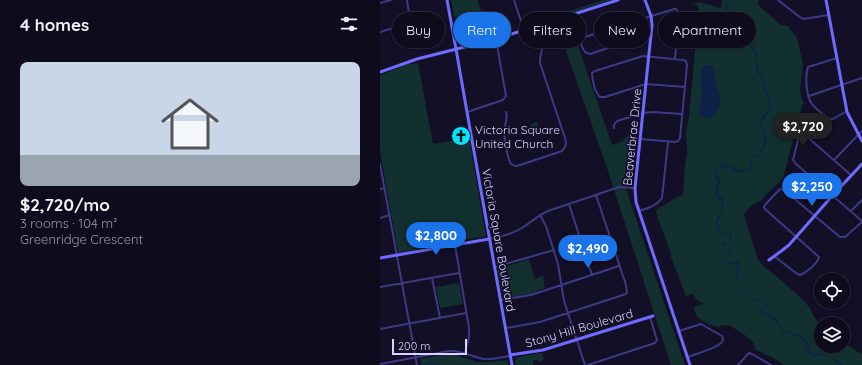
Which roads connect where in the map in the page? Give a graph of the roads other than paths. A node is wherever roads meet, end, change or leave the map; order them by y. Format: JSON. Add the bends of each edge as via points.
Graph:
{"nodes":[{"id":1,"x":391,"y":0,"type":"edge"},
{"id":2,"x":407,"y":0,"type":"edge"},
{"id":3,"x":447,"y":0,"type":"edge"},
{"id":4,"x":514,"y":0,"type":"edge"},
{"id":5,"x":618,"y":0,"type":"edge"},
{"id":6,"x":645,"y":0,"type":"edge"},
{"id":7,"x":778,"y":0,"type":"edge"},
{"id":8,"x":826,"y":0,"type":"edge"},
{"id":9,"x":380,"y":3,"type":"edge"},
{"id":10,"x":580,"y":12,"type":"edge"},
{"id":11,"x":519,"y":15,"type":"edge"},
{"id":12,"x":828,"y":15,"type":"junction"},
{"id":13,"x":651,"y":16,"type":"junction"},
{"id":14,"x":380,"y":32,"type":"edge"},
{"id":15,"x":651,"y":34,"type":"junction"},
{"id":16,"x":460,"y":48,"type":"edge"},
{"id":17,"x":498,"y":48,"type":"edge"},
{"id":18,"x":542,"y":48,"type":"edge"},
{"id":19,"x":456,"y":49,"type":"junction"},
{"id":20,"x":649,"y":56,"type":"junction"},
{"id":21,"x":837,"y":58,"type":"junction"},
{"id":22,"x":675,"y":59,"type":"junction"},
{"id":23,"x":380,"y":72,"type":"edge"},
{"id":24,"x":862,"y":78,"type":"edge"},
{"id":25,"x":646,"y":84,"type":"junction"},
{"id":26,"x":841,"y":85,"type":"junction"},
{"id":27,"x":685,"y":87,"type":"junction"},
{"id":28,"x":809,"y":96,"type":"junction"},
{"id":29,"x":847,"y":111,"type":"junction"},
{"id":30,"x":467,"y":112,"type":"junction"},
{"id":31,"x":506,"y":112,"type":"dead end"},
{"id":32,"x":643,"y":113,"type":"junction"},
{"id":33,"x":682,"y":114,"type":"junction"},
{"id":34,"x":614,"y":128,"type":"dead end"},
{"id":35,"x":862,"y":131,"type":"edge"},
{"id":36,"x":858,"y":134,"type":"junction"},
{"id":37,"x":640,"y":139,"type":"junction"},
{"id":38,"x":668,"y":141,"type":"junction"},
{"id":39,"x":862,"y":141,"type":"edge"},
{"id":40,"x":834,"y":160,"type":"junction"},
{"id":41,"x":380,"y":164,"type":"edge"},
{"id":42,"x":862,"y":164,"type":"edge"},
{"id":43,"x":851,"y":175,"type":"junction"},
{"id":44,"x":385,"y":188,"type":"junction"},
{"id":45,"x":635,"y":188,"type":"junction"},
{"id":46,"x":380,"y":189,"type":"edge"},
{"id":47,"x":596,"y":195,"type":"junction"},
{"id":48,"x":833,"y":195,"type":"junction"},
{"id":49,"x":862,"y":200,"type":"edge"},
{"id":50,"x":569,"y":204,"type":"junction"},
{"id":51,"x":850,"y":211,"type":"junction"},
{"id":52,"x":639,"y":212,"type":"junction"},
{"id":53,"x":390,"y":215,"type":"junction"},
{"id":54,"x":540,"y":215,"type":"junction"},
{"id":55,"x":814,"y":215,"type":"junction"},
{"id":56,"x":380,"y":218,"type":"edge"},
{"id":57,"x":862,"y":222,"type":"edge"},
{"id":58,"x":796,"y":236,"type":"junction"},
{"id":59,"x":489,"y":239,"type":"junction"},
{"id":60,"x":455,"y":245,"type":"junction"},
{"id":61,"x":554,"y":250,"type":"junction"},
{"id":62,"x":397,"y":255,"type":"junction"},
{"id":63,"x":774,"y":256,"type":"junction"},
{"id":64,"x":380,"y":258,"type":"edge"},
{"id":65,"x":769,"y":260,"type":"dead end"},
{"id":66,"x":620,"y":266,"type":"junction"},
{"id":67,"x":495,"y":267,"type":"junction"},
{"id":68,"x":459,"y":273,"type":"junction"},
{"id":69,"x":592,"y":275,"type":"junction"},
{"id":70,"x":432,"y":278,"type":"junction"},
{"id":71,"x":402,"y":283,"type":"junction"},
{"id":72,"x":562,"y":285,"type":"junction"},
{"id":73,"x":380,"y":287,"type":"edge"},
{"id":74,"x":501,"y":300,"type":"junction"},
{"id":75,"x":466,"y":313,"type":"junction"},
{"id":76,"x":568,"y":313,"type":"junction"},
{"id":77,"x":651,"y":316,"type":"joint"},
{"id":78,"x":440,"y":318,"type":"junction"},
{"id":79,"x":410,"y":323,"type":"junction"},
{"id":80,"x":506,"y":328,"type":"junction"},
{"id":81,"x":380,"y":329,"type":"edge"},
{"id":82,"x":679,"y":331,"type":"junction"},
{"id":83,"x":577,"y":339,"type":"junction"},
{"id":84,"x":465,"y":353,"type":"junction"},
{"id":85,"x":510,"y":356,"type":"junction"},
{"id":86,"x":415,"y":357,"type":"junction"},
{"id":87,"x":688,"y":358,"type":"junction"},
{"id":88,"x":380,"y":364,"type":"edge"},
{"id":89,"x":417,"y":365,"type":"edge"},
{"id":90,"x":512,"y":365,"type":"edge"},
{"id":91,"x":586,"y":365,"type":"edge"},
{"id":92,"x":690,"y":365,"type":"edge"},
{"id":93,"x":738,"y":365,"type":"edge"},
{"id":94,"x":771,"y":365,"type":"edge"}],
"edges":[{"from":1,"to":9,"type":"street"},
{"from":2,"to":14,"type":"street","via":[[409,23]]},
{"from":3,"to":19,"type":"street","name":"Victoria Square Boulevard"},
{"from":4,"to":11,"type":"street"},
{"from":5,"to":10,"type":"street"},
{"from":6,"to":13,"type":"street","name":"Beaverbrae Drive"},
{"from":7,"to":12,"type":"street","via":[[804,19]]},
{"from":8,"to":12,"type":"street"},
{"from":12,"to":21,"type":"street"},
{"from":13,"to":15,"type":"street","name":"Beaverbrae Drive"},
{"from":13,"to":15,"type":"street","via":[[585,37],[581,43],[583,51],[590,54]]},
{"from":13,"to":22,"type":"street","via":[[678,10]]},
{"from":15,"to":20,"type":"street","name":"Beaverbrae Drive"},
{"from":16,"to":19,"type":"street"},
{"from":17,"to":30,"type":"street","via":[[506,96],[504,99]]},
{"from":18,"to":31,"type":"street","via":[[540,63],[565,138],[564,149],[517,166],[510,163],[504,133]]},
{"from":19,"to":23,"type":"street"},
{"from":19,"to":30,"type":"street","name":"Victoria Square Boulevard"},
{"from":20,"to":22,"type":"street"},
{"from":20,"to":25,"type":"street","name":"Beaverbrae Drive"},
{"from":20,"to":25,"type":"street","via":[[640,56],[592,73],[600,97]]},
{"from":21,"to":26,"type":"street"},
{"from":21,"to":28,"type":"street","via":[[808,68]]},
{"from":22,"to":27,"type":"street","via":[[687,62]]},
{"from":24,"to":26,"type":"street"},
{"from":25,"to":27,"type":"street"},
{"from":25,"to":32,"type":"street","name":"Beaverbrae Drive"},
{"from":26,"to":28,"type":"street"},
{"from":26,"to":29,"type":"street"},
{"from":27,"to":33,"type":"street"},
{"from":28,"to":29,"type":"street","via":[[812,104],[829,119]]},
{"from":29,"to":36,"type":"street"},
{"from":30,"to":59,"type":"street","name":"Victoria Square Boulevard"},
{"from":32,"to":33,"type":"street"},
{"from":32,"to":34,"type":"street","via":[[617,121]]},
{"from":32,"to":37,"type":"street","name":"Beaverbrae Drive"},
{"from":33,"to":38,"type":"street","via":[[680,138],[677,142]]},
{"from":35,"to":36,"type":"street"},
{"from":36,"to":39,"type":"street"},
{"from":36,"to":40,"type":"street"},
{"from":37,"to":38,"type":"street"},
{"from":37,"to":45,"type":"street","name":"Beaverbrae Drive"},
{"from":38,"to":52,"type":"street","via":[[661,201]]},
{"from":40,"to":43,"type":"street"},
{"from":40,"to":48,"type":"street","via":[[805,135],[799,136],[793,160]]},
{"from":41,"to":44,"type":"street"},
{"from":42,"to":43,"type":"street"},
{"from":43,"to":48,"type":"street"},
{"from":44,"to":46,"type":"street"},
{"from":44,"to":53,"type":"street"},
{"from":45,"to":47,"type":"street","via":[[619,187]]},
{"from":45,"to":52,"type":"street","name":"Beaverbrae Drive"},
{"from":47,"to":50,"type":"street"},
{"from":47,"to":66,"type":"street"},
{"from":48,"to":51,"type":"street"},
{"from":48,"to":55,"type":"street"},
{"from":49,"to":51,"type":"street"},
{"from":50,"to":54,"type":"street"},
{"from":50,"to":69,"type":"street"},
{"from":51,"to":57,"type":"street"},
{"from":52,"to":82,"type":"street","name":"Beaverbrae Drive"},
{"from":53,"to":56,"type":"street"},
{"from":53,"to":62,"type":"street"},
{"from":54,"to":59,"type":"street","via":[[517,230]]},
{"from":54,"to":61,"type":"street"},
{"from":55,"to":57,"type":"street","via":[[841,238],[850,234]]},
{"from":55,"to":58,"type":"street"},
{"from":55,"to":58,"type":"street","via":[[783,189],[764,205],[766,211]]},
{"from":58,"to":63,"type":"street"},
{"from":58,"to":63,"type":"street","via":[[819,257],[805,273],[798,275]]},
{"from":59,"to":60,"type":"street"},
{"from":59,"to":67,"type":"street","name":"Victoria Square Boulevard"},
{"from":60,"to":62,"type":"street"},
{"from":60,"to":68,"type":"street"},
{"from":61,"to":67,"type":"street"},
{"from":61,"to":72,"type":"street"},
{"from":62,"to":64,"type":"street"},
{"from":62,"to":71,"type":"street"},
{"from":63,"to":65,"type":"street"},
{"from":66,"to":69,"type":"street"},
{"from":66,"to":76,"type":"street","via":[[626,294]]},
{"from":67,"to":74,"type":"street","name":"Victoria Square Boulevard"},
{"from":68,"to":70,"type":"street"},
{"from":68,"to":75,"type":"street"},
{"from":69,"to":72,"type":"street"},
{"from":70,"to":71,"type":"street"},
{"from":70,"to":78,"type":"street"},
{"from":71,"to":73,"type":"street"},
{"from":71,"to":79,"type":"street"},
{"from":72,"to":74,"type":"street","via":[[531,295]]},
{"from":72,"to":76,"type":"street"},
{"from":74,"to":80,"type":"street","name":"Victoria Square Boulevard"},
{"from":75,"to":78,"type":"street"},
{"from":75,"to":84,"type":"street","via":[[469,337]]},
{"from":76,"to":80,"type":"street","via":[[540,322]]},
{"from":76,"to":83,"type":"street"},
{"from":77,"to":83,"type":"street","name":"Stony Hill Boulevard"},
{"from":77,"to":91,"type":"street","via":[[657,336],[655,343]]},
{"from":78,"to":79,"type":"street"},
{"from":79,"to":81,"type":"street"},
{"from":79,"to":86,"type":"street"},
{"from":80,"to":85,"type":"street","name":"Victoria Square Boulevard"},
{"from":82,"to":87,"type":"street","name":"Beaverbrae Drive"},
{"from":82,"to":87,"type":"street","via":[[701,324],[724,339],[716,346]]},
{"from":83,"to":85,"type":"street","name":"Stony Hill Boulevard","via":[[543,350]]},
{"from":83,"to":91,"type":"street"},
{"from":84,"to":85,"type":"street","via":[[487,359]]},
{"from":84,"to":86,"type":"street","via":[[449,351]]},
{"from":85,"to":90,"type":"street","name":"Victoria Square Boulevard"},
{"from":86,"to":88,"type":"street"},
{"from":86,"to":89,"type":"street"},
{"from":87,"to":92,"type":"street","name":"Beaverbrae Drive"},
{"from":93,"to":94,"type":"street","via":[[749,353]]}]}
